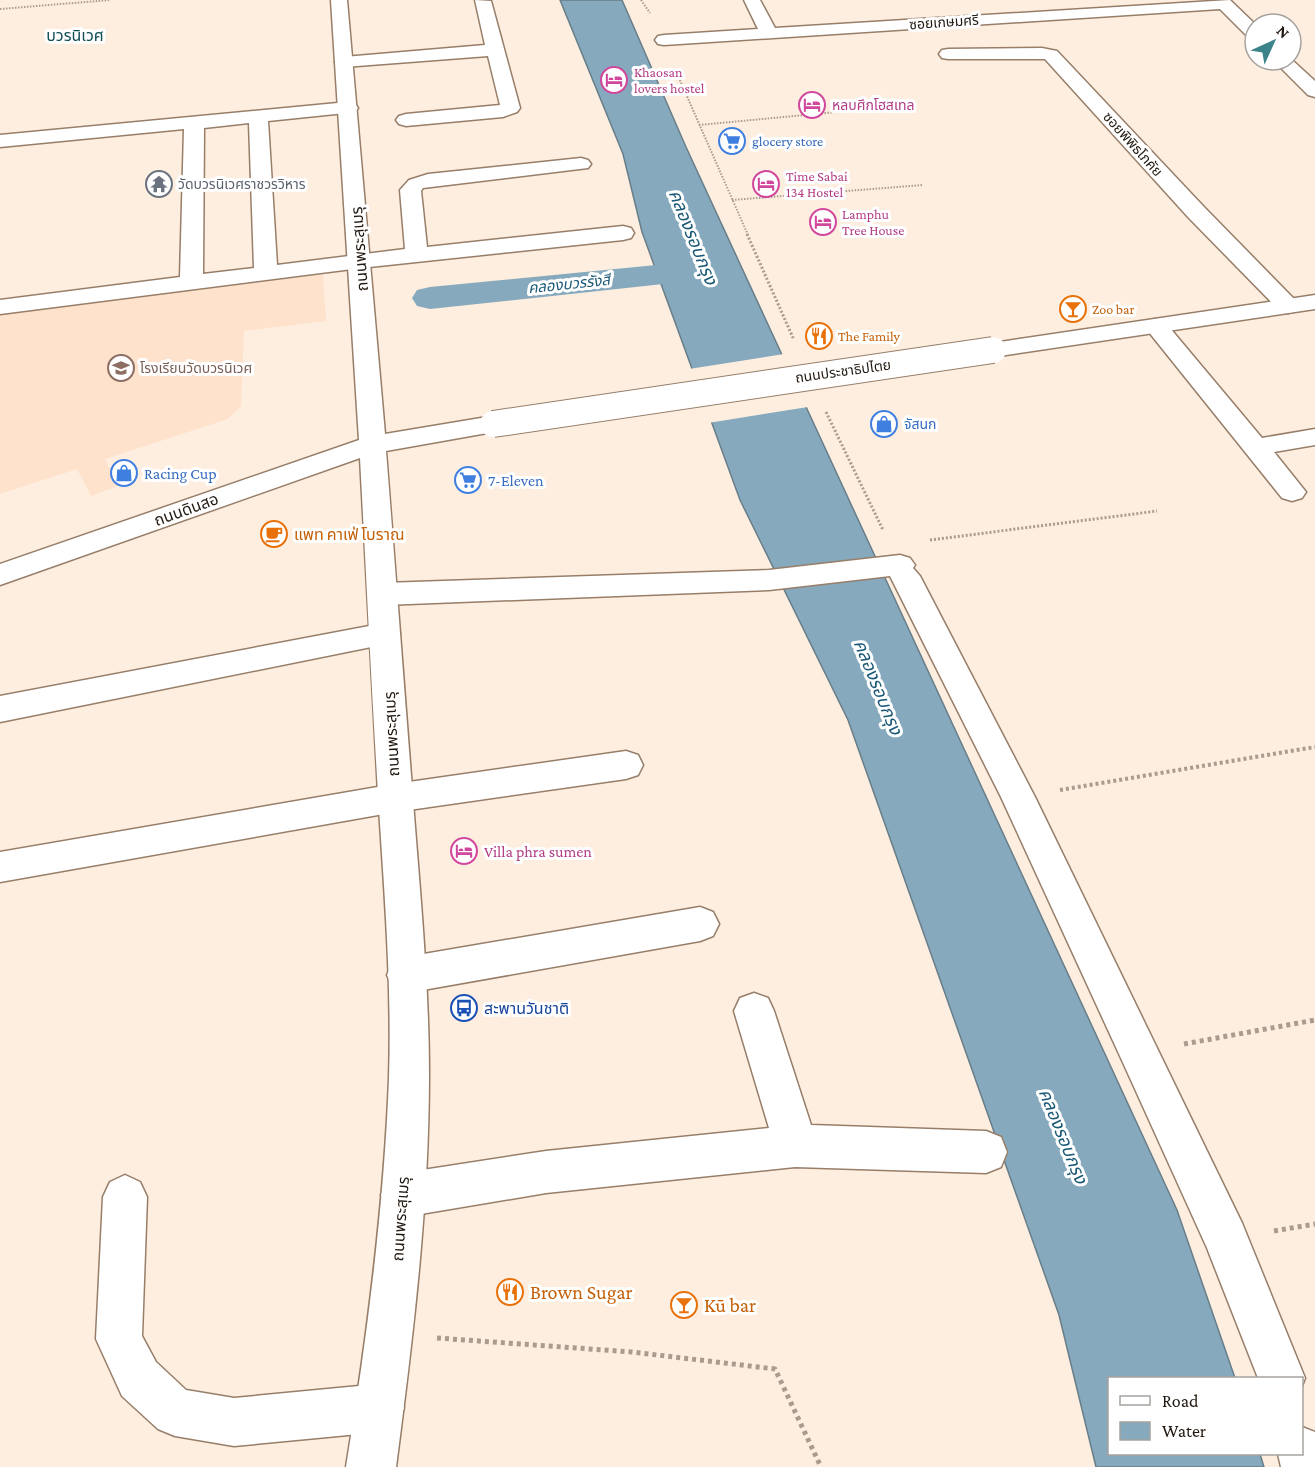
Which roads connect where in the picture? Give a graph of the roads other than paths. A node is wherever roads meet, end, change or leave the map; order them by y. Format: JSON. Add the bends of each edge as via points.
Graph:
{"nodes":[{"id":1,"x":339,"y":0,"type":"edge"},
{"id":2,"x":752,"y":0,"type":"edge"},
{"id":3,"x":483,"y":1,"type":"edge"},
{"id":4,"x":1222,"y":2,"type":"edge"},
{"id":5,"x":901,"y":6,"type":"dead end"},
{"id":6,"x":1069,"y":7,"type":"edge"},
{"id":7,"x":1243,"y":22,"type":"edge"},
{"id":8,"x":923,"y":23,"type":"junction"},
{"id":9,"x":770,"y":34,"type":"junction"},
{"id":10,"x":664,"y":40,"type":"road end"},
{"id":11,"x":495,"y":50,"type":"junction"},
{"id":12,"x":948,"y":54,"type":"dead end"},
{"id":13,"x":344,"y":62,"type":"junction"},
{"id":14,"x":1295,"y":72,"type":"edge"},
{"id":15,"x":1315,"y":91,"type":"edge"},
{"id":16,"x":348,"y":108,"type":"junction"},
{"id":17,"x":258,"y":116,"type":"junction"},
{"id":18,"x":406,"y":120,"type":"dead end"},
{"id":19,"x":194,"y":123,"type":"junction"},
{"id":20,"x":0,"y":141,"type":"edge"},
{"id":21,"x":581,"y":164,"type":"dead end"},
{"id":22,"x":1196,"y":212,"type":"junction"},
{"id":23,"x":1171,"y":216,"type":"dead end"},
{"id":24,"x":623,"y":233,"type":"dead end"},
{"id":25,"x":417,"y":255,"type":"junction"},
{"id":26,"x":360,"y":261,"type":"junction"},
{"id":27,"x":266,"y":273,"type":"junction"},
{"id":28,"x":191,"y":283,"type":"junction"},
{"id":29,"x":1315,"y":302,"type":"edge"},
{"id":30,"x":1288,"y":306,"type":"junction"},
{"id":31,"x":0,"y":307,"type":"edge"},
{"id":32,"x":1156,"y":326,"type":"junction"},
{"id":33,"x":1315,"y":438,"type":"edge"},
{"id":34,"x":372,"y":445,"type":"junction"},
{"id":35,"x":1256,"y":447,"type":"junction"},
{"id":36,"x":1292,"y":492,"type":"dead end"},
{"id":37,"x":0,"y":575,"type":"edge"},
{"id":38,"x":384,"y":594,"type":"junction"},
{"id":39,"x":385,"y":634,"type":"junction"},
{"id":40,"x":0,"y":709,"type":"edge"},
{"id":41,"x":626,"y":765,"type":"dead end"},
{"id":42,"x":395,"y":798,"type":"junction"},
{"id":43,"x":0,"y":867,"type":"edge"},
{"id":44,"x":700,"y":924,"type":"dead end"},
{"id":45,"x":406,"y":975,"type":"junction"},
{"id":46,"x":754,"y":1011,"type":"dead end"},
{"id":47,"x":795,"y":1146,"type":"junction"},
{"id":48,"x":986,"y":1152,"type":"dead end"},
{"id":49,"x":403,"y":1195,"type":"junction"},
{"id":50,"x":126,"y":1197,"type":"dead end"},
{"id":51,"x":1281,"y":1377,"type":"edge"},
{"id":52,"x":380,"y":1408,"type":"junction"},
{"id":53,"x":371,"y":1467,"type":"edge"}],
"edges":[{"from":1,"to":13,"type":"street","name":"ถนนพระสุเมรุ"},
{"from":2,"to":9,"type":"street"},
{"from":3,"to":11,"type":"street"},
{"from":4,"to":6,"type":"street","name":"ซอยเกษมศรี"},
{"from":4,"to":7,"type":"street"},
{"from":5,"to":8,"type":"street"},
{"from":6,"to":8,"type":"street","name":"ซอยเกษมศรี"},
{"from":8,"to":9,"type":"street","name":"ซอยเกษมศรี"},
{"from":9,"to":10,"type":"street","name":"ซอยเกษมศรี"},
{"from":11,"to":13,"type":"street"},
{"from":11,"to":18,"type":"street","via":[[510,108]]},
{"from":12,"to":22,"type":"street","name":"ซอยพิพิธโภคัย","via":[[1051,55]]},
{"from":13,"to":16,"type":"street","name":"ถนนพระสุเมรุ"},
{"from":14,"to":15,"type":"street"},
{"from":16,"to":17,"type":"street"},
{"from":16,"to":26,"type":"street","name":"ถนนพระสุเมรุ"},
{"from":17,"to":19,"type":"street"},
{"from":17,"to":27,"type":"street"},
{"from":19,"to":20,"type":"street"},
{"from":19,"to":28,"type":"street"},
{"from":21,"to":25,"type":"street","via":[[416,184],[410,190]]},
{"from":22,"to":23,"type":"street"},
{"from":22,"to":30,"type":"street","name":"ซอยพิพิธโภคัย"},
{"from":24,"to":25,"type":"street"},
{"from":25,"to":26,"type":"street"},
{"from":26,"to":27,"type":"street"},
{"from":26,"to":34,"type":"street","name":"ถนนพระสุเมรุ"},
{"from":27,"to":28,"type":"street"},
{"from":28,"to":31,"type":"street"},
{"from":29,"to":30,"type":"street","name":"ถนนประชาธิปไตย"},
{"from":30,"to":32,"type":"street","name":"ถนนประชาธิปไตย"},
{"from":32,"to":34,"type":"street","name":"ถนนประชาธิปไตย","bridge":true},
{"from":32,"to":35,"type":"street"},
{"from":33,"to":35,"type":"street"},
{"from":34,"to":37,"type":"street","name":"ถนนดินสอ"},
{"from":34,"to":38,"type":"street","name":"ถนนพระสุเมรุ"},
{"from":35,"to":36,"type":"street"},
{"from":38,"to":39,"type":"street","name":"ถนนพระสุเมรุ"},
{"from":38,"to":51,"type":"street","via":[[769,580],[897,563],[1018,797],[1139,1053],[1226,1239]]},
{"from":39,"to":40,"type":"street"},
{"from":39,"to":42,"type":"street","name":"ถนนพระสุเมรุ"},
{"from":41,"to":42,"type":"street"},
{"from":42,"to":43,"type":"street"},
{"from":42,"to":45,"type":"street","name":"ถนนพระสุเมรุ"},
{"from":44,"to":45,"type":"street"},
{"from":45,"to":49,"type":"street","name":"ถนนพระสุเมรุ","via":[[409,1075]]},
{"from":46,"to":47,"type":"street"},
{"from":47,"to":48,"type":"street"},
{"from":47,"to":49,"type":"street","via":[[546,1172]]},
{"from":49,"to":52,"type":"street","name":"ถนนพระสุเมรุ","via":[[391,1335]]},
{"from":50,"to":52,"type":"street","via":[[119,1339],[140,1379],[176,1412],[234,1422]]},
{"from":52,"to":53,"type":"street","name":"ถนนพระสุเมรุ"}]}
